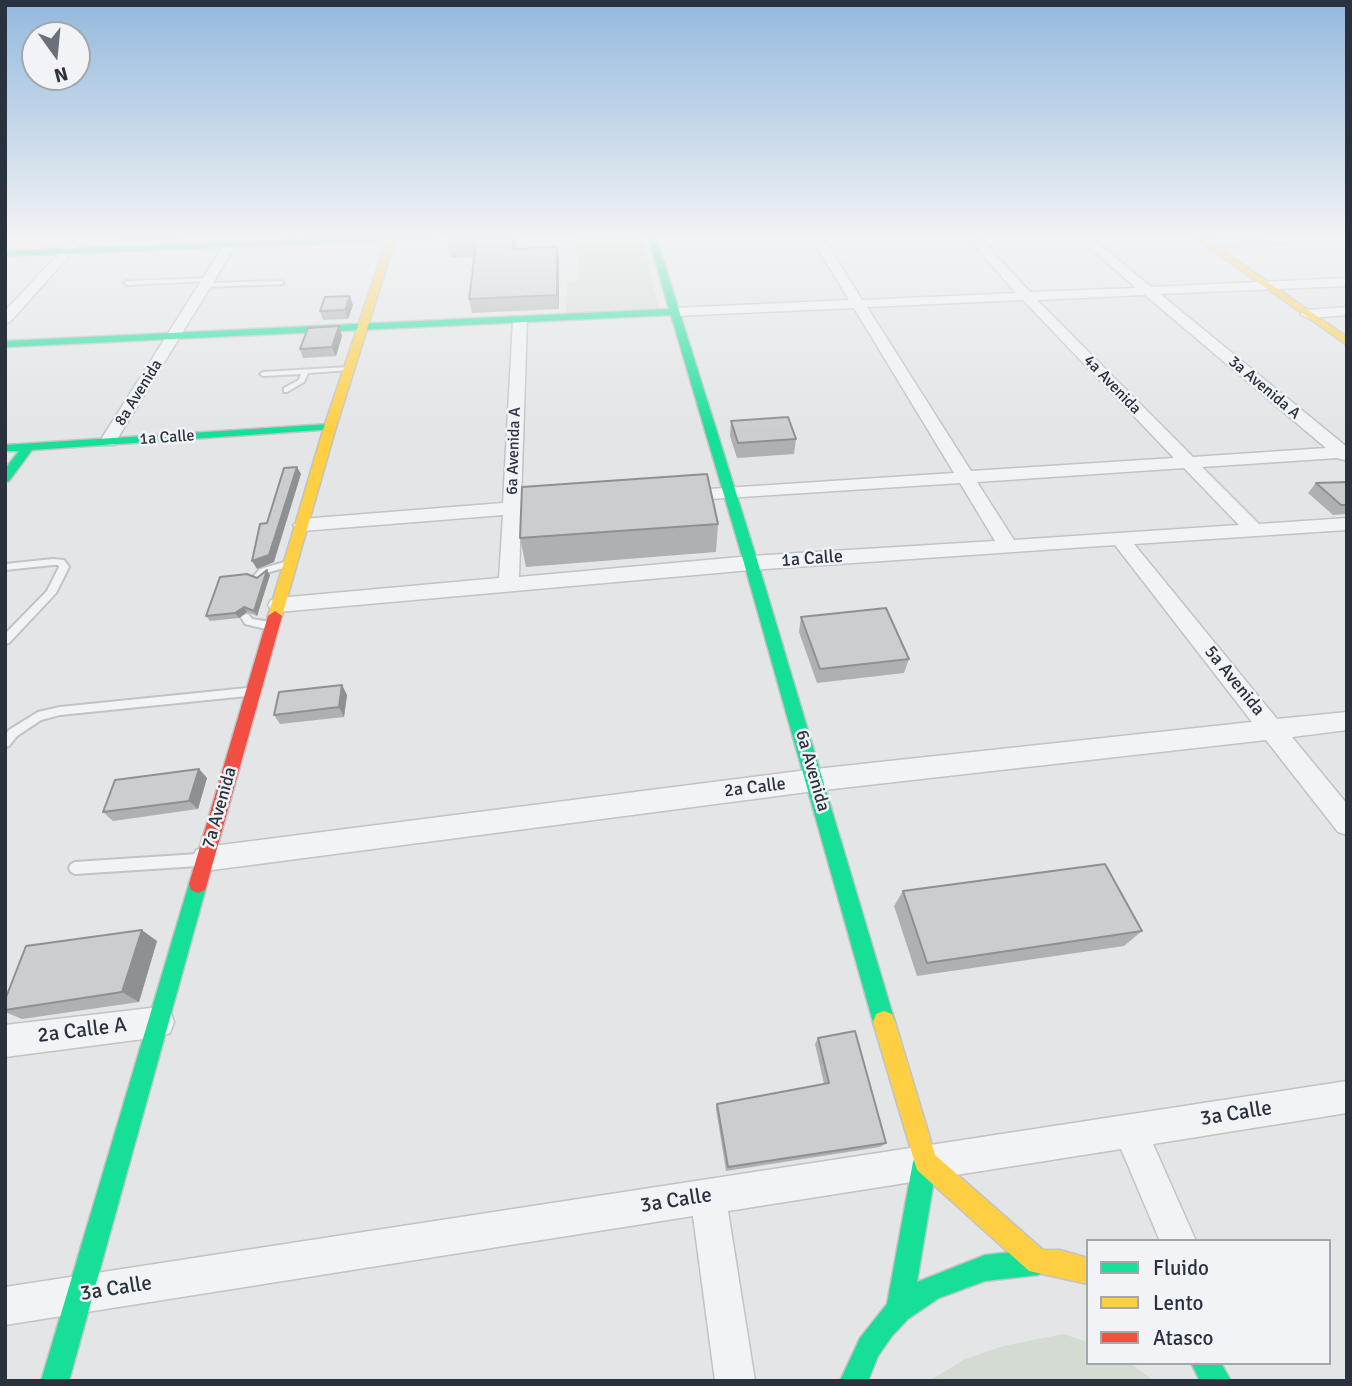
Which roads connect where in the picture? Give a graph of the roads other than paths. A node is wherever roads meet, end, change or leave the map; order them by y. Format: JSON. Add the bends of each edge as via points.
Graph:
{"nodes":[{"id":1,"x":21,"y":302,"type":"edge"},
{"id":2,"x":194,"y":302,"type":"edge"},
{"id":3,"x":371,"y":302,"type":"edge"},
{"id":4,"x":671,"y":302,"type":"edge"},
{"id":5,"x":914,"y":302,"type":"edge"},
{"id":6,"x":1031,"y":302,"type":"edge"},
{"id":7,"x":1162,"y":302,"type":"edge"},
{"id":8,"x":1289,"y":302,"type":"edge"},
{"id":9,"x":858,"y":304,"type":"junction"},
{"id":10,"x":1347,"y":311,"type":"edge"},
{"id":11,"x":674,"y":313,"type":"junction"},
{"id":12,"x":1307,"y":314,"type":"junction"},
{"id":13,"x":5,"y":319,"type":"edge"},
{"id":14,"x":520,"y":320,"type":"junction"},
{"id":15,"x":362,"y":327,"type":"junction"},
{"id":16,"x":174,"y":336,"type":"junction"},
{"id":17,"x":1347,"y":342,"type":"edge"},
{"id":18,"x":5,"y":344,"type":"edge"},
{"id":19,"x":348,"y":369,"type":"junction"},
{"id":20,"x":305,"y":373,"type":"junction"},
{"id":21,"x":263,"y":374,"type":"dead end"},
{"id":22,"x":287,"y":390,"type":"dead end"},
{"id":23,"x":330,"y":427,"type":"junction"},
{"id":24,"x":108,"y":441,"type":"junction"},
{"id":25,"x":29,"y":447,"type":"junction"},
{"id":26,"x":5,"y":449,"type":"edge"},
{"id":27,"x":1345,"y":454,"type":"edge"},
{"id":28,"x":1185,"y":462,"type":"junction"},
{"id":29,"x":965,"y":477,"type":"junction"},
{"id":30,"x":5,"y":478,"type":"edge"},
{"id":31,"x":727,"y":492,"type":"junction"},
{"id":32,"x":657,"y":497,"type":"edge"},
{"id":33,"x":564,"y":504,"type":"edge"},
{"id":34,"x":512,"y":508,"type":"junction"},
{"id":35,"x":302,"y":524,"type":"junction"},
{"id":36,"x":1345,"y":526,"type":"edge"},
{"id":37,"x":1254,"y":530,"type":"junction"},
{"id":38,"x":1120,"y":539,"type":"junction"},
{"id":39,"x":1008,"y":546,"type":"junction"},
{"id":40,"x":751,"y":563,"type":"junction"},
{"id":41,"x":290,"y":564,"type":"junction"},
{"id":42,"x":5,"y":567,"type":"edge"},
{"id":43,"x":257,"y":578,"type":"edge"},
{"id":44,"x":509,"y":583,"type":"junction"},
{"id":45,"x":278,"y":605,"type":"junction"},
{"id":46,"x":246,"y":617,"type":"dead end"},
{"id":47,"x":272,"y":626,"type":"junction"},
{"id":48,"x":5,"y":640,"type":"edge"},
{"id":49,"x":254,"y":691,"type":"junction"},
{"id":50,"x":1347,"y":721,"type":"edge"},
{"id":51,"x":1272,"y":730,"type":"junction"},
{"id":52,"x":5,"y":743,"type":"edge"},
{"id":53,"x":814,"y":780,"type":"junction"},
{"id":54,"x":1347,"y":824,"type":"edge"},
{"id":55,"x":205,"y":859,"type":"junction"},
{"id":56,"x":75,"y":868,"type":"dead end"},
{"id":57,"x":159,"y":1022,"type":"junction"},
{"id":58,"x":5,"y":1041,"type":"edge"},
{"id":59,"x":1347,"y":1097,"type":"edge"},
{"id":60,"x":1130,"y":1131,"type":"junction"},
{"id":61,"x":925,"y":1162,"type":"junction"},
{"id":62,"x":708,"y":1196,"type":"junction"},
{"id":63,"x":1177,"y":1239,"type":"edge"},
{"id":64,"x":1038,"y":1262,"type":"junction"},
{"id":65,"x":1086,"y":1270,"type":"edge"},
{"id":66,"x":80,"y":1294,"type":"junction"},
{"id":67,"x":5,"y":1306,"type":"edge"},
{"id":68,"x":899,"y":1310,"type":"junction"},
{"id":69,"x":1205,"y":1365,"type":"edge"},
{"id":70,"x":55,"y":1381,"type":"edge"},
{"id":71,"x":735,"y":1381,"type":"edge"},
{"id":72,"x":854,"y":1381,"type":"edge"},
{"id":73,"x":1217,"y":1381,"type":"edge"}],
"edges":[{"from":1,"to":13,"type":"street"},
{"from":2,"to":16,"type":"street","name":"8a Avenida"},
{"from":3,"to":15,"type":"main road","name":"7a Avenida"},
{"from":4,"to":11,"type":"main road","name":"6a Avenida"},
{"from":5,"to":9,"type":"street"},
{"from":6,"to":28,"type":"street","name":"4a Avenida"},
{"from":7,"to":27,"type":"street","name":"3a Avenida A"},
{"from":8,"to":12,"type":"main road"},
{"from":9,"to":11,"type":"street"},
{"from":9,"to":29,"type":"street"},
{"from":10,"to":12,"type":"street"},
{"from":11,"to":14,"type":"main road"},
{"from":11,"to":31,"type":"main road","name":"6a Avenida"},
{"from":12,"to":17,"type":"main road"},
{"from":14,"to":15,"type":"main road"},
{"from":14,"to":34,"type":"street","name":"6a Avenida A"},
{"from":15,"to":16,"type":"main road"},
{"from":15,"to":19,"type":"main road","name":"7a Avenida"},
{"from":16,"to":18,"type":"main road"},
{"from":16,"to":24,"type":"street","name":"8a Avenida"},
{"from":19,"to":20,"type":"lane"},
{"from":19,"to":23,"type":"main road","name":"7a Avenida"},
{"from":20,"to":21,"type":"lane"},
{"from":20,"to":22,"type":"lane","via":[[302,381]]},
{"from":23,"to":24,"type":"main road","name":"1a Calle"},
{"from":23,"to":35,"type":"main road","name":"7a Avenida"},
{"from":24,"to":25,"type":"main road","name":"1a Calle"},
{"from":25,"to":26,"type":"main road","name":"1a Calle"},
{"from":25,"to":30,"type":"main road"},
{"from":27,"to":28,"type":"street"},
{"from":28,"to":29,"type":"street"},
{"from":28,"to":37,"type":"street","name":"4a Avenida"},
{"from":29,"to":31,"type":"street"},
{"from":29,"to":39,"type":"street"},
{"from":31,"to":32,"type":"street"},
{"from":31,"to":40,"type":"main road","name":"6a Avenida"},
{"from":33,"to":34,"type":"street"},
{"from":34,"to":35,"type":"street"},
{"from":34,"to":44,"type":"street","name":"6a Avenida A"},
{"from":35,"to":41,"type":"main road","name":"7a Avenida"},
{"from":36,"to":37,"type":"street","name":"1a Calle"},
{"from":37,"to":38,"type":"street","name":"1a Calle"},
{"from":38,"to":39,"type":"street","name":"1a Calle"},
{"from":38,"to":51,"type":"street","name":"5a Avenida"},
{"from":39,"to":40,"type":"street","name":"1a Calle"},
{"from":40,"to":44,"type":"street","name":"1a Calle"},
{"from":40,"to":53,"type":"main road","name":"6a Avenida"},
{"from":41,"to":43,"type":"lane","via":[[262,570]]},
{"from":41,"to":45,"type":"main road","name":"7a Avenida"},
{"from":42,"to":48,"type":"lane","via":[[53,562],[64,567],[51,593]]},
{"from":44,"to":45,"type":"street","name":"1a Calle"},
{"from":45,"to":47,"type":"main road","name":"7a Avenida"},
{"from":46,"to":47,"type":"lane","via":[[248,622]]},
{"from":47,"to":49,"type":"main road","name":"7a Avenida"},
{"from":49,"to":52,"type":"lane","via":[[60,711],[38,716]]},
{"from":49,"to":55,"type":"main road","name":"7a Avenida"},
{"from":50,"to":51,"type":"street","name":"2a Calle"},
{"from":51,"to":53,"type":"street","name":"2a Calle"},
{"from":51,"to":54,"type":"street","name":"5a Avenida"},
{"from":53,"to":55,"type":"street","name":"2a Calle"},
{"from":53,"to":61,"type":"main road","name":"6a Avenida"},
{"from":55,"to":56,"type":"lane"},
{"from":55,"to":57,"type":"main road","name":"7a Avenida"},
{"from":57,"to":58,"type":"street","name":"2a Calle A"},
{"from":57,"to":66,"type":"main road","name":"7a Avenida"},
{"from":59,"to":60,"type":"street","name":"3a Calle"},
{"from":60,"to":61,"type":"street","name":"3a Calle"},
{"from":60,"to":63,"type":"street"},
{"from":61,"to":62,"type":"street","name":"3a Calle"},
{"from":61,"to":64,"type":"main road"},
{"from":61,"to":68,"type":"main road"},
{"from":62,"to":66,"type":"street","name":"3a Calle"},
{"from":62,"to":71,"type":"street"},
{"from":64,"to":65,"type":"main road"},
{"from":64,"to":68,"type":"main road","via":[[985,1268],[958,1277],[931,1288]]},
{"from":66,"to":67,"type":"street","name":"3a Calle"},
{"from":66,"to":70,"type":"main road","name":"7a Avenida"},
{"from":68,"to":72,"type":"main road","via":[[869,1347]]},
{"from":69,"to":73,"type":"main road"}]}
